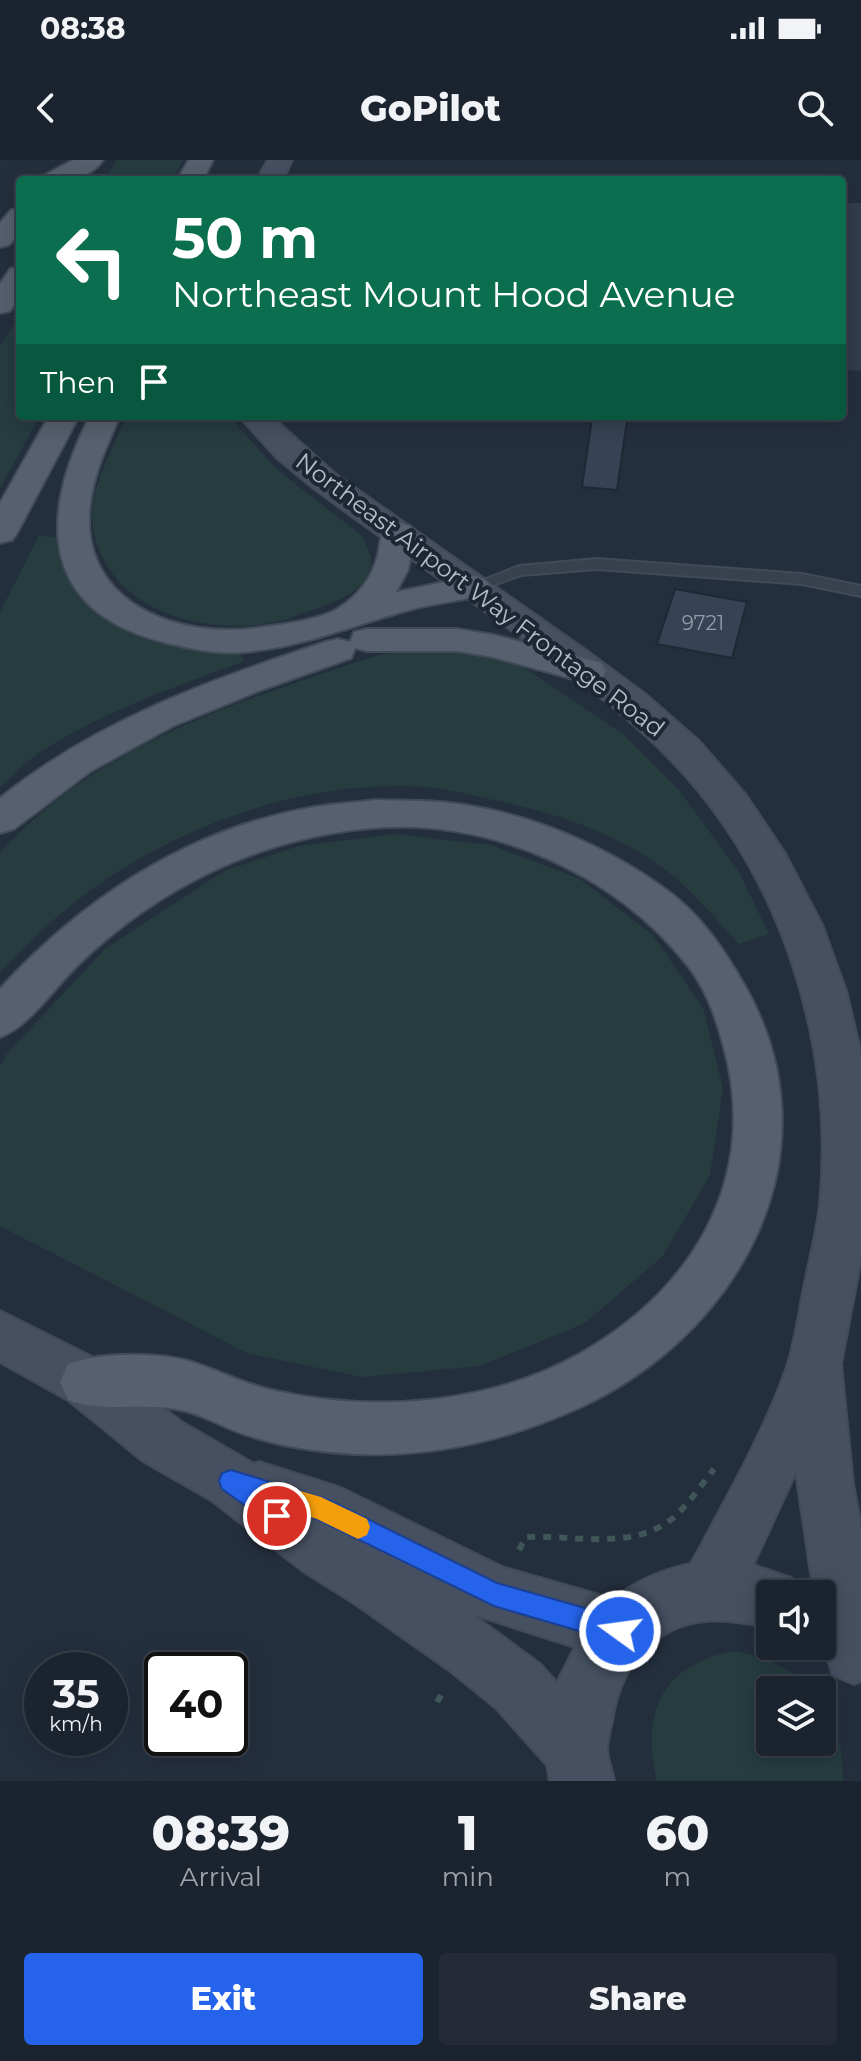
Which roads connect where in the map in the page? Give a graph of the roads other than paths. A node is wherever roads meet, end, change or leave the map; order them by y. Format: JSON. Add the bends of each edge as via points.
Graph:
{"nodes":[{"id":1,"x":94,"y":160,"type":"edge"},
{"id":2,"x":62,"y":176,"type":"edge"},
{"id":3,"x":16,"y":221,"type":"edge"},
{"id":4,"x":0,"y":239,"type":"edge"},
{"id":5,"x":16,"y":281,"type":"edge"},
{"id":6,"x":0,"y":305,"type":"edge"},
{"id":7,"x":62,"y":420,"type":"edge"},
{"id":8,"x":103,"y":420,"type":"edge"},
{"id":9,"x":258,"y":420,"type":"edge"},
{"id":10,"x":0,"y":533,"type":"edge"},
{"id":11,"x":398,"y":533,"type":"junction"},
{"id":12,"x":474,"y":587,"type":"junction"},
{"id":13,"x":861,"y":591,"type":"edge"},
{"id":14,"x":357,"y":629,"type":"junction"},
{"id":15,"x":588,"y":671,"type":"junction"},
{"id":16,"x":0,"y":819,"type":"edge"},
{"id":17,"x":0,"y":1019,"type":"edge"},
{"id":18,"x":0,"y":1335,"type":"edge"},
{"id":19,"x":816,"y":1360,"type":"junction"},
{"id":20,"x":87,"y":1382,"type":"junction"},
{"id":21,"x":231,"y":1481,"type":"junction"},
{"id":22,"x":709,"y":1590,"type":"junction"},
{"id":23,"x":756,"y":1595,"type":"edge"},
{"id":24,"x":620,"y":1631,"type":"junction"},
{"id":25,"x":846,"y":1649,"type":"edge"},
{"id":26,"x":579,"y":1766,"type":"edge"}],
"edges":[{"from":1,"to":2,"type":"main road"},
{"from":3,"to":4,"type":"main road"},
{"from":5,"to":6,"type":"main road"},
{"from":7,"to":10,"type":"main road"},
{"from":8,"to":14,"type":"main road","via":[[71,515],[77,563],[112,606],[141,624],[217,643]]},
{"from":9,"to":11,"type":"street","name":"Northeast Airport Way Frontage Road","via":[[295,459]]},
{"from":11,"to":12,"type":"street","name":"Northeast Airport Way Frontage Road"},
{"from":11,"to":14,"type":"main road","via":[[395,561],[384,587]]},
{"from":12,"to":13,"type":"lane","via":[[519,571],[597,564],[802,579]]},
{"from":12,"to":14,"type":"main road","via":[[453,607],[382,630]]},
{"from":12,"to":15,"type":"street","name":"Northeast Airport Way Frontage Road"},
{"from":14,"to":15,"type":"main road","via":[[494,646]]},
{"from":14,"to":16,"type":"main road","via":[[261,676],[142,724],[38,785]]},
{"from":15,"to":19,"type":"street","name":"Northeast Airport Way Frontage Road","via":[[675,740],[717,785],[776,873],[816,963],[842,1069],[847,1143],[845,1203]]},
{"from":17,"to":20,"type":"main road","via":[[73,942],[170,872],[239,841],[294,825],[398,813],[504,828],[550,842],[593,859],[636,888],[673,917],[726,985],[755,1060],[760,1122],[754,1180],[718,1260],[689,1299],[639,1345],[582,1381],[501,1412],[395,1430],[250,1410],[181,1384]]},
{"from":18,"to":20,"type":"street"},
{"from":19,"to":22,"type":"street","name":"Northeast Airport Way Frontage Road","via":[[770,1473]]},
{"from":19,"to":25,"type":"street","name":"Northeast Airport Way Frontage Road"},
{"from":20,"to":21,"type":"street","via":[[163,1442]]},
{"from":21,"to":24,"type":"street","via":[[321,1508],[494,1594]]},
{"from":21,"to":26,"type":"street","via":[[518,1686]]},
{"from":22,"to":23,"type":"street"},
{"from":22,"to":24,"type":"street","via":[[676,1596],[646,1610]]},
{"from":24,"to":26,"type":"street","via":[[587,1684]]}]}
